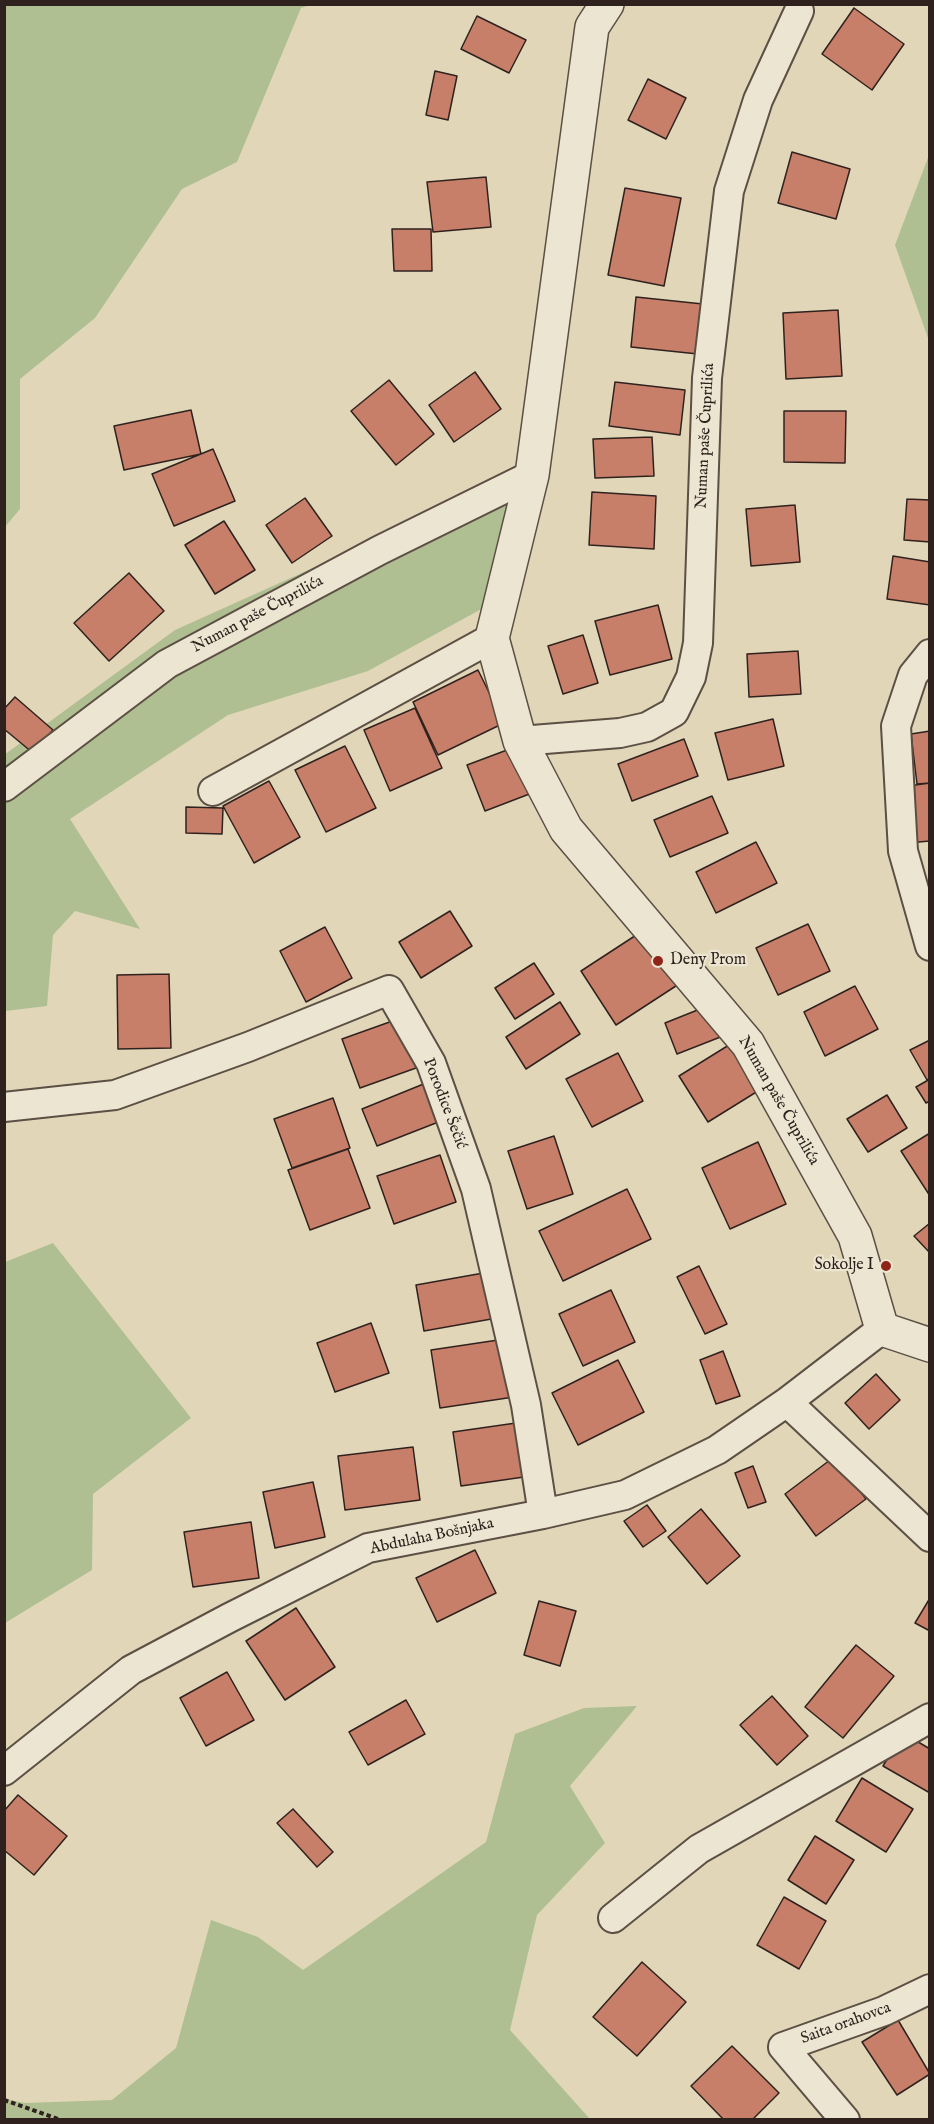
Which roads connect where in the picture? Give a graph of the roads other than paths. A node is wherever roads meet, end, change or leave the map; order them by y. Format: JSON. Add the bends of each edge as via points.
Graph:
{"nodes":[{"id":1,"x":607,"y":4,"type":"edge"},
{"id":2,"x":800,"y":11,"type":"dead end"},
{"id":3,"x":532,"y":475,"type":"junction"},
{"id":4,"x":492,"y":638,"type":"junction"},
{"id":5,"x":930,"y":654,"type":"edge"},
{"id":6,"x":520,"y":741,"type":"junction"},
{"id":7,"x":4,"y":787,"type":"edge"},
{"id":8,"x":213,"y":791,"type":"dead end"},
{"id":9,"x":930,"y":946,"type":"edge"},
{"id":10,"x":4,"y":1107,"type":"edge"},
{"id":11,"x":882,"y":1329,"type":"junction"},
{"id":12,"x":930,"y":1345,"type":"edge"},
{"id":13,"x":787,"y":1402,"type":"junction"},
{"id":14,"x":543,"y":1514,"type":"junction"},
{"id":15,"x":930,"y":1536,"type":"edge"},
{"id":16,"x":930,"y":1718,"type":"edge"},
{"id":17,"x":4,"y":1771,"type":"edge"},
{"id":18,"x":613,"y":1918,"type":"dead end"},
{"id":19,"x":930,"y":1989,"type":"edge"},
{"id":20,"x":844,"y":2120,"type":"edge"}],
"edges":[{"from":1,"to":3,"type":"street","name":"Numan paše Čuprilića","via":[[592,27]]},
{"from":2,"to":6,"type":"street","name":"Numan paše Čuprilića","via":[[758,100],[729,192],[707,378],[698,643],[691,676],[674,712],[647,727],[620,733]]},
{"from":3,"to":4,"type":"street","name":"Numan paše Čuprilića"},
{"from":3,"to":7,"type":"street","name":"Numan paše Čuprilića","via":[[380,550],[167,664]]},
{"from":4,"to":6,"type":"street","name":"Numan paše Čuprilića"},
{"from":4,"to":8,"type":"street"},
{"from":5,"to":9,"type":"street","via":[[913,675],[896,726],[903,851]]},
{"from":6,"to":11,"type":"street","name":"Numan paše Čuprilića","via":[[566,829],[748,1044],[855,1236]]},
{"from":10,"to":14,"type":"street","name":"Porodice Šečić","via":[[115,1095],[389,990],[431,1063],[476,1189],[526,1405]]},
{"from":11,"to":12,"type":"street"},
{"from":11,"to":13,"type":"street","name":"Abdulaha Bošnjaka"},
{"from":13,"to":14,"type":"street","name":"Abdulaha Bošnjaka","via":[[717,1449],[625,1495]]},
{"from":13,"to":15,"type":"street"},
{"from":14,"to":17,"type":"street","name":"Abdulaha Bošnjaka","via":[[368,1548],[131,1670]]},
{"from":16,"to":18,"type":"street","via":[[699,1849]]},
{"from":19,"to":20,"type":"street","name":"Saita orahovca","via":[[884,2011],[783,2047]]}]}
